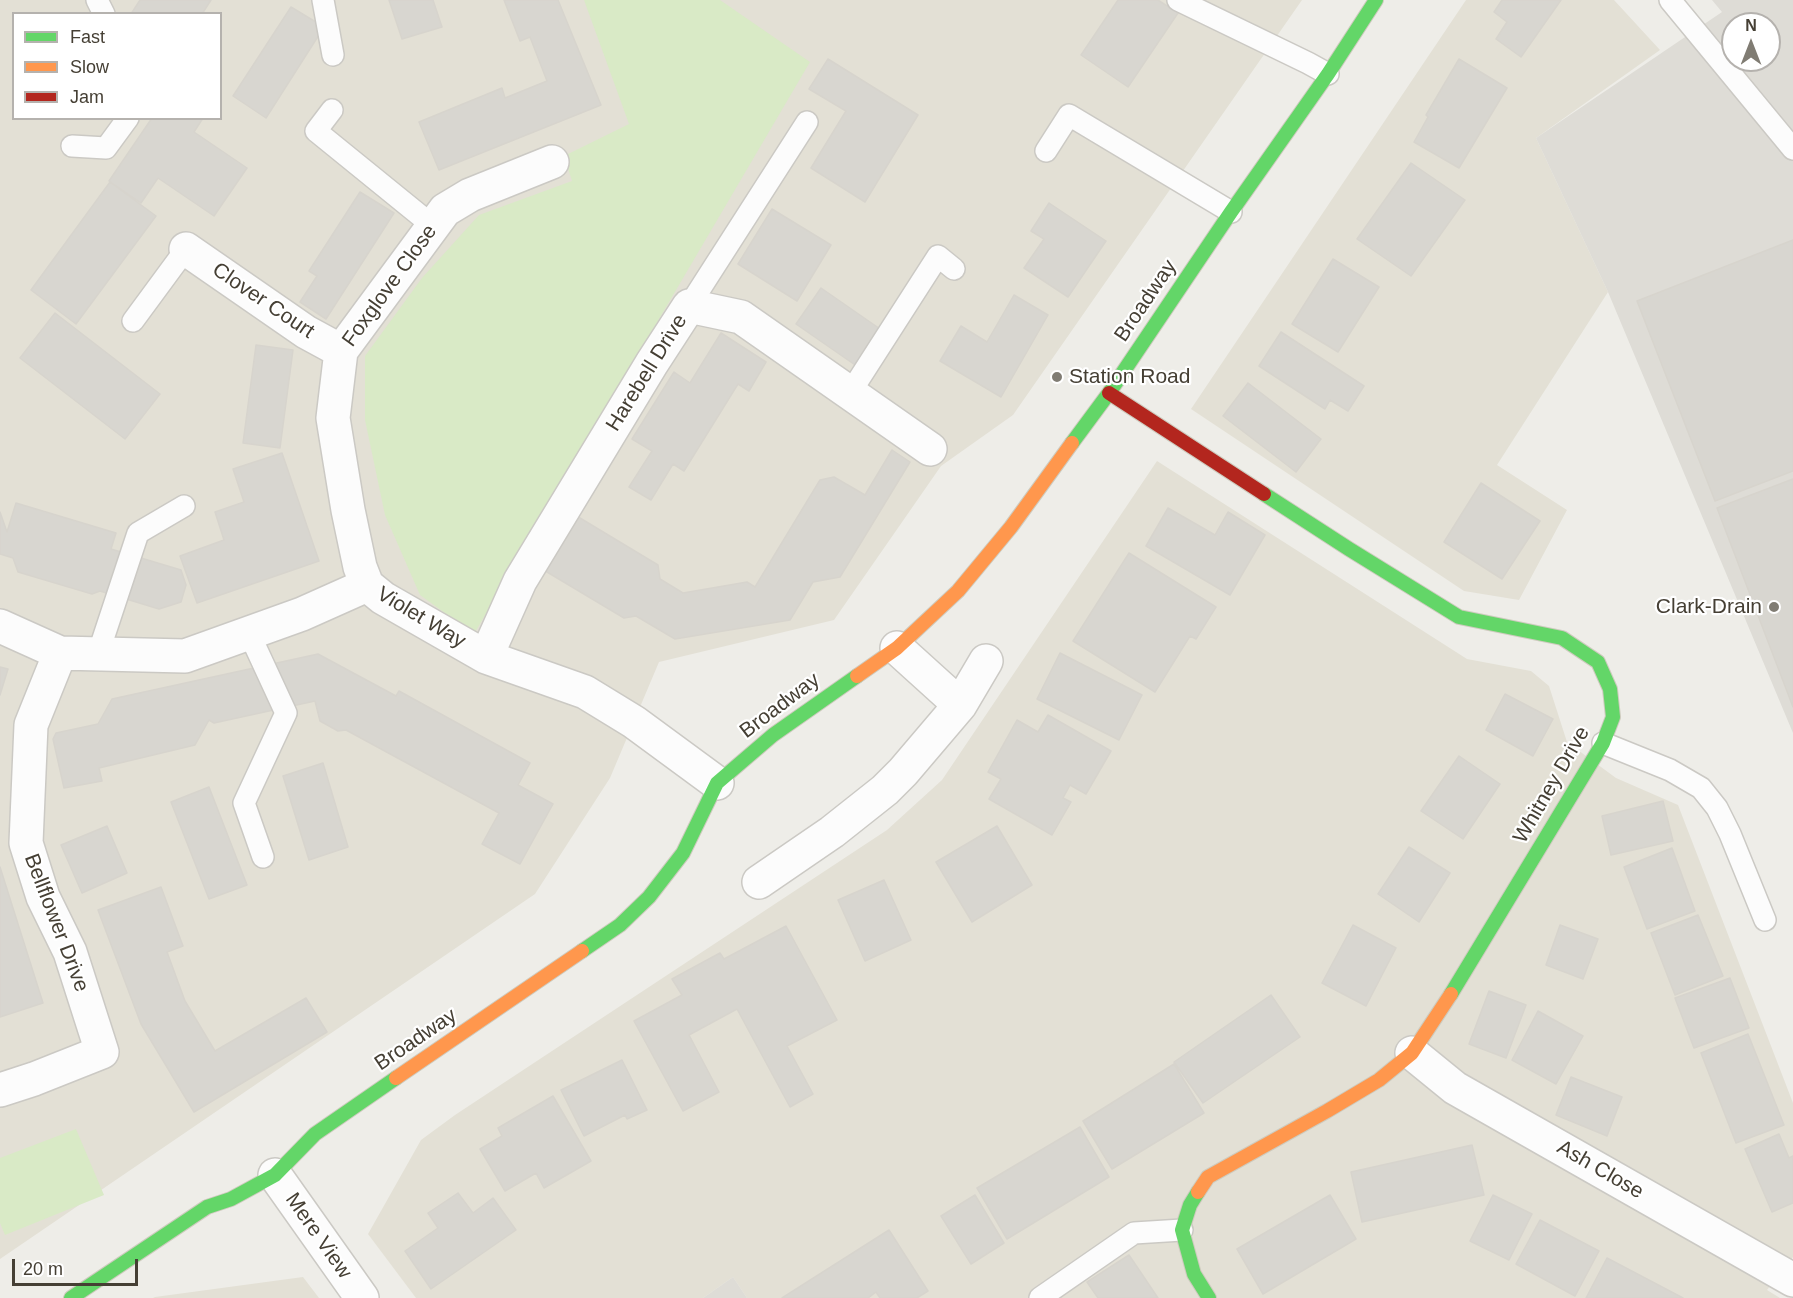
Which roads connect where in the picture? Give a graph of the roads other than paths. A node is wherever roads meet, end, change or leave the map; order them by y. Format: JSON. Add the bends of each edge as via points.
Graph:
{"nodes":[{"id":1,"x":323,"y":0,"type":"edge"},
{"id":2,"x":1178,"y":0,"type":"edge"},
{"id":3,"x":1376,"y":0,"type":"edge"},
{"id":4,"x":1670,"y":0,"type":"edge"},
{"id":5,"x":333,"y":55,"type":"dead end"},
{"id":6,"x":1328,"y":74,"type":"junction"},
{"id":7,"x":332,"y":110,"type":"dead end"},
{"id":8,"x":127,"y":120,"type":"edge"},
{"id":9,"x":807,"y":122,"type":"dead end"},
{"id":10,"x":72,"y":146,"type":"dead end"},
{"id":11,"x":1793,"y":149,"type":"edge"},
{"id":12,"x":1046,"y":151,"type":"dead end"},
{"id":13,"x":552,"y":162,"type":"dead end"},
{"id":14,"x":1231,"y":212,"type":"junction"},
{"id":15,"x":433,"y":226,"type":"junction"},
{"id":16,"x":186,"y":249,"type":"joint"},
{"id":17,"x":954,"y":268,"type":"dead end"},
{"id":18,"x":689,"y":306,"type":"junction"},
{"id":19,"x":133,"y":321,"type":"dead end"},
{"id":20,"x":341,"y":351,"type":"junction"},
{"id":21,"x":850,"y":393,"type":"junction"},
{"id":22,"x":1109,"y":393,"type":"junction"},
{"id":23,"x":930,"y":449,"type":"dead end"},
{"id":24,"x":184,"y":506,"type":"dead end"},
{"id":25,"x":367,"y":585,"type":"junction"},
{"id":26,"x":0,"y":626,"type":"edge"},
{"id":27,"x":249,"y":633,"type":"junction"},
{"id":28,"x":897,"y":648,"type":"junction"},
{"id":29,"x":60,"y":653,"type":"junction"},
{"id":30,"x":98,"y":654,"type":"junction"},
{"id":31,"x":486,"y":657,"type":"junction"},
{"id":32,"x":986,"y":661,"type":"dead end"},
{"id":33,"x":960,"y":705,"type":"junction"},
{"id":34,"x":1603,"y":743,"type":"junction"},
{"id":35,"x":717,"y":783,"type":"junction"},
{"id":36,"x":13,"y":845,"type":"edge"},
{"id":37,"x":263,"y":857,"type":"dead end"},
{"id":38,"x":759,"y":882,"type":"dead end"},
{"id":39,"x":1764,"y":920,"type":"dead end"},
{"id":40,"x":1412,"y":1053,"type":"junction"},
{"id":41,"x":0,"y":1090,"type":"edge"},
{"id":42,"x":274,"y":1174,"type":"junction"},
{"id":43,"x":1182,"y":1230,"type":"junction"},
{"id":44,"x":1793,"y":1280,"type":"edge"},
{"id":45,"x":71,"y":1298,"type":"edge"},
{"id":46,"x":362,"y":1298,"type":"edge"},
{"id":47,"x":1040,"y":1298,"type":"edge"},
{"id":48,"x":1209,"y":1298,"type":"edge"}],
"edges":[{"from":1,"to":5,"type":"lane"},
{"from":2,"to":6,"type":"lane"},
{"from":3,"to":6,"type":"main road","name":"Broadway"},
{"from":4,"to":11,"type":"lane"},
{"from":6,"to":14,"type":"main road","name":"Broadway"},
{"from":7,"to":15,"type":"lane","via":[[316,131]]},
{"from":8,"to":10,"type":"lane","via":[[106,148]]},
{"from":9,"to":18,"type":"lane"},
{"from":12,"to":14,"type":"lane","via":[[1070,115]]},
{"from":13,"to":15,"type":"street","name":"Foxglove Close","via":[[470,195],[445,210]]},
{"from":14,"to":22,"type":"main road","name":"Broadway"},
{"from":15,"to":20,"type":"street","name":"Foxglove Close"},
{"from":16,"to":19,"type":"lane"},
{"from":16,"to":20,"type":"street","name":"Clover Court","via":[[306,332]]},
{"from":17,"to":21,"type":"lane","via":[[938,256]]},
{"from":18,"to":21,"type":"street","name":"Harebell Drive","via":[[741,317]]},
{"from":18,"to":31,"type":"street","name":"Harebell Drive","via":[[520,581]]},
{"from":20,"to":25,"type":"street","name":"Foxglove Close","via":[[333,418],[348,510]]},
{"from":21,"to":23,"type":"street","name":"Harebell Drive"},
{"from":22,"to":28,"type":"main road","name":"Broadway","via":[[1011,527],[958,591]]},
{"from":22,"to":34,"type":"main road","name":"Whitney Drive","via":[[1459,617],[1562,638],[1598,662],[1610,689],[1613,717]]},
{"from":24,"to":30,"type":"lane","via":[[138,533]]},
{"from":25,"to":27,"type":"street","name":"Violet Way"},
{"from":25,"to":31,"type":"street","name":"Violet Way","via":[[382,598]]},
{"from":26,"to":29,"type":"street","name":"Violet Way"},
{"from":27,"to":30,"type":"street","name":"Violet Way","via":[[185,656]]},
{"from":27,"to":37,"type":"lane","via":[[286,713],[244,803]]},
{"from":28,"to":33,"type":"street"},
{"from":28,"to":35,"type":"main road","name":"Broadway","via":[[773,735]]},
{"from":29,"to":30,"type":"street","name":"Violet Way"},
{"from":29,"to":36,"type":"street","name":"Bellflower Drive","via":[[31,725]]},
{"from":31,"to":35,"type":"street","name":"Violet Way","via":[[585,692],[634,722]]},
{"from":32,"to":33,"type":"street"},
{"from":33,"to":38,"type":"street","via":[[885,790]]},
{"from":34,"to":39,"type":"lane","via":[[1670,770],[1701,788],[1730,834]]},
{"from":34,"to":40,"type":"main road","name":"Whitney Drive"},
{"from":35,"to":42,"type":"main road","name":"Broadway","via":[[683,853],[649,897],[620,925],[315,1134]]},
{"from":36,"to":41,"type":"street","name":"Bellflower Drive","via":[[70,952],[102,1052]]},
{"from":40,"to":43,"type":"main road","name":"Whitney Drive","via":[[1344,1101],[1208,1177],[1190,1205]]},
{"from":40,"to":44,"type":"street","name":"Ash Close","via":[[1455,1088]]},
{"from":42,"to":45,"type":"main road","name":"Broadway","via":[[231,1199],[207,1207]]},
{"from":42,"to":46,"type":"street","name":"Mere View"},
{"from":43,"to":47,"type":"lane","via":[[1134,1233]]},
{"from":43,"to":48,"type":"main road","via":[[1194,1274]]}]}
